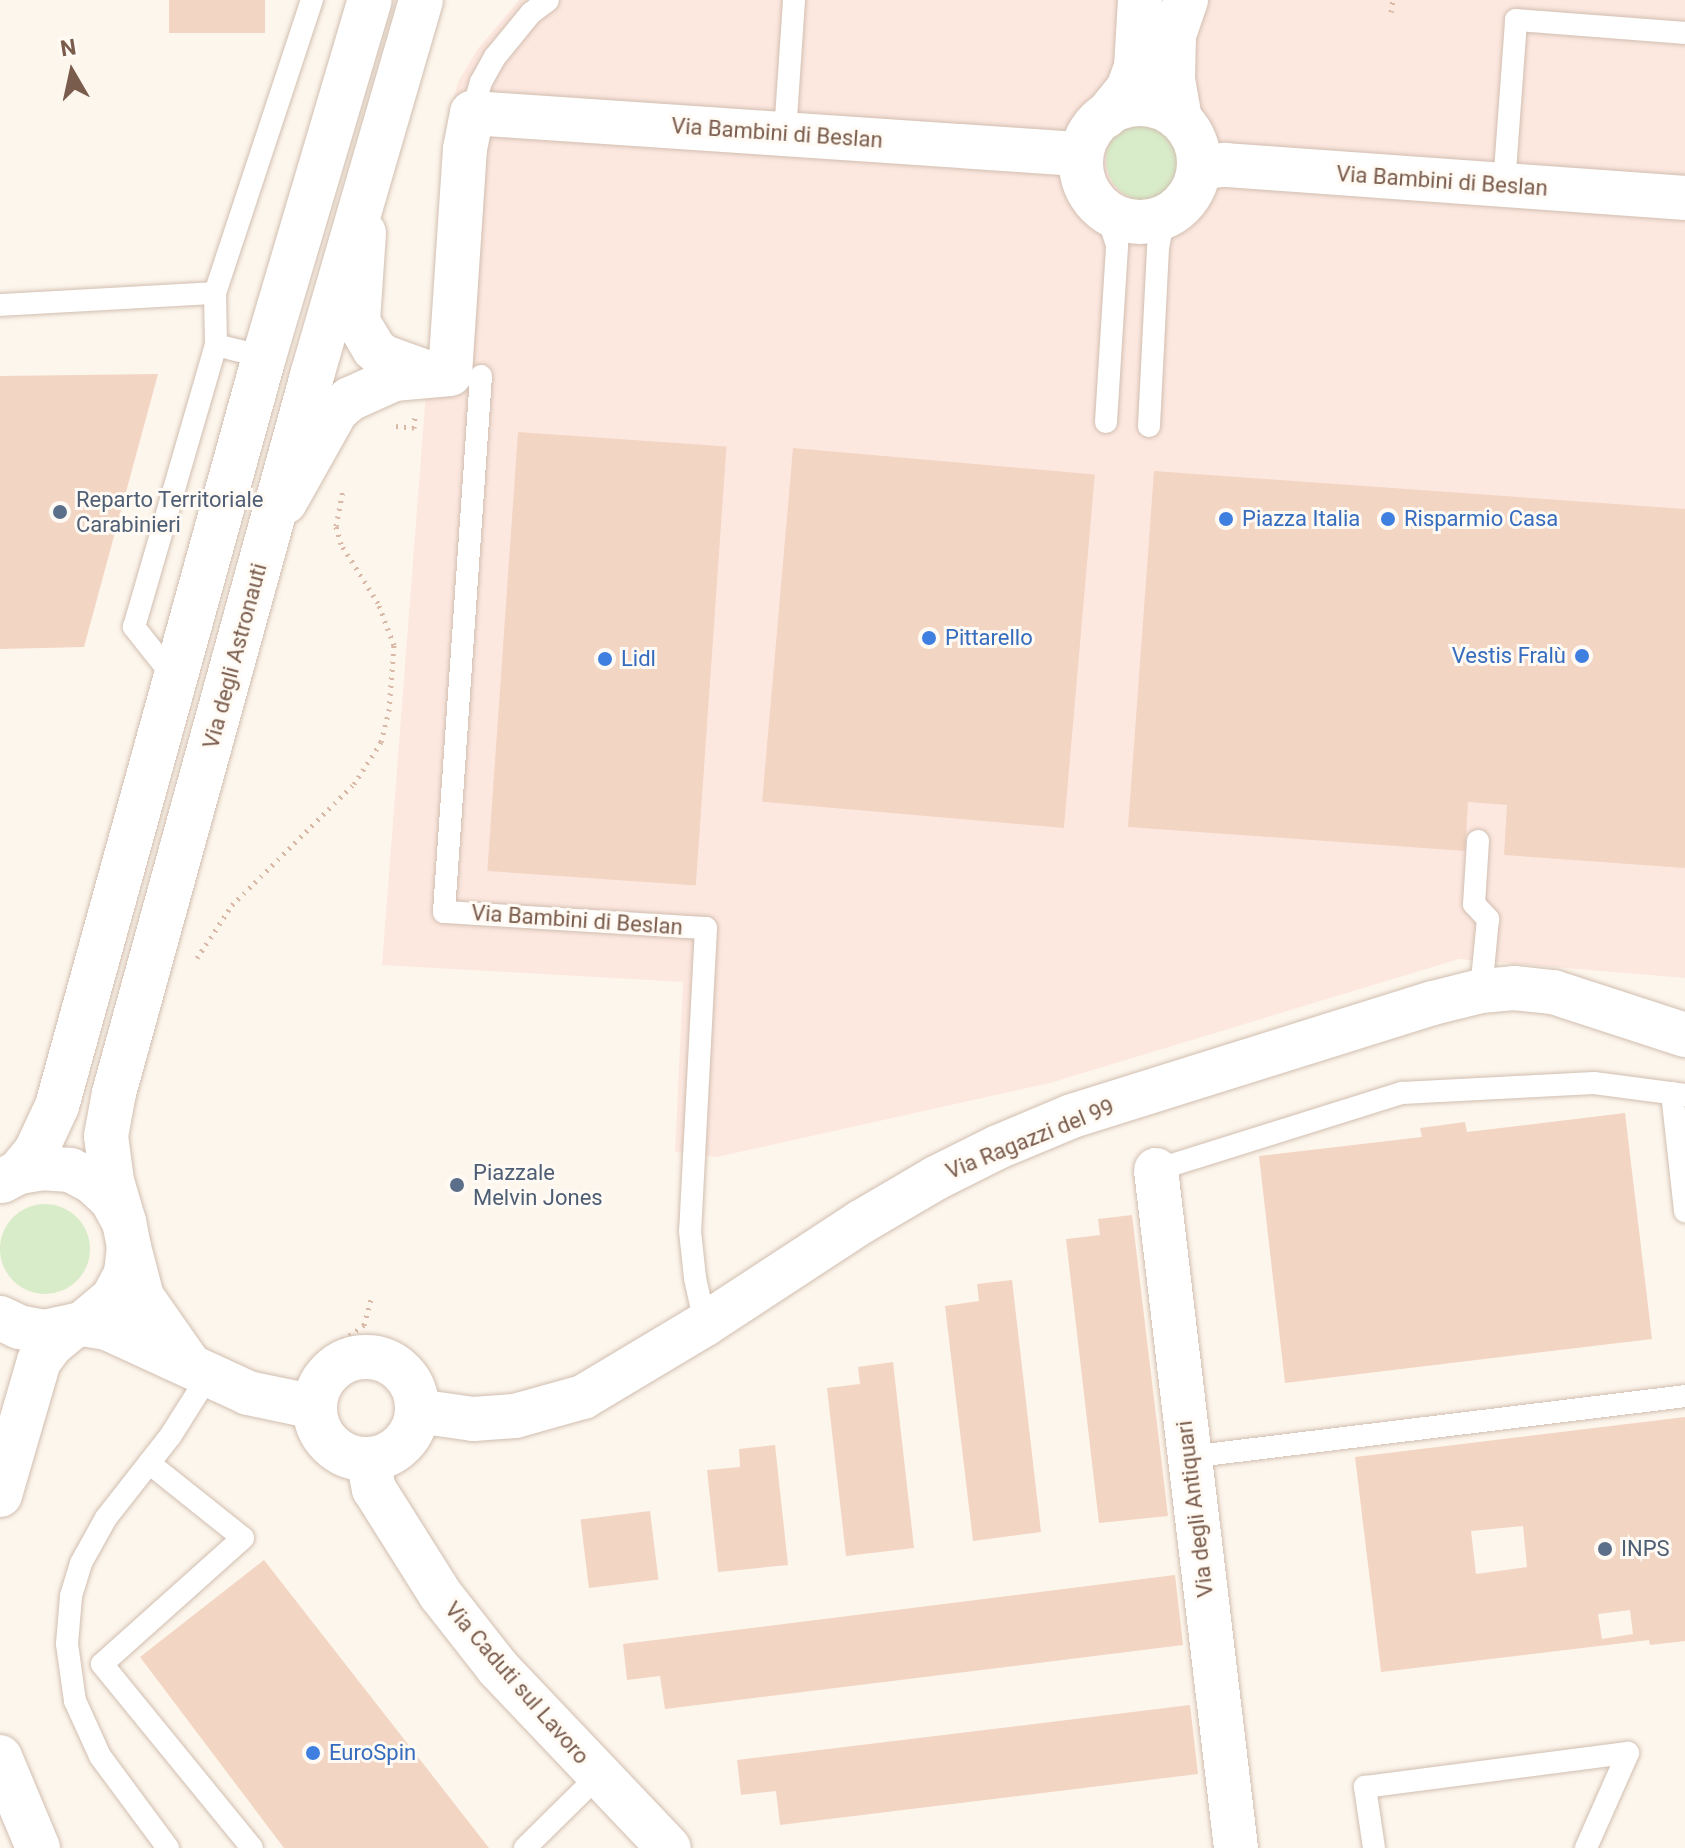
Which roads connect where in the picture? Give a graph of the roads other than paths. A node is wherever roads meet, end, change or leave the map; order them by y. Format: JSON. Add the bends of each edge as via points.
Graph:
{"nodes":[{"id":1,"x":312,"y":0,"type":"edge"},
{"id":2,"x":370,"y":0,"type":"edge"},
{"id":3,"x":421,"y":0,"type":"edge"},
{"id":4,"x":548,"y":0,"type":"edge"},
{"id":5,"x":794,"y":0,"type":"edge"},
{"id":6,"x":1140,"y":0,"type":"edge"},
{"id":7,"x":1186,"y":0,"type":"edge"},
{"id":8,"x":1685,"y":33,"type":"edge"},
{"id":9,"x":472,"y":113,"type":"junction"},
{"id":10,"x":1106,"y":116,"type":"junction"},
{"id":11,"x":1180,"y":119,"type":"junction"},
{"id":12,"x":785,"y":133,"type":"junction"},
{"id":13,"x":1081,"y":157,"type":"junction"},
{"id":14,"x":1200,"y":167,"type":"junction"},
{"id":15,"x":369,"y":180,"type":"junction"},
{"id":16,"x":1504,"y":185,"type":"junction"},
{"id":17,"x":1685,"y":198,"type":"edge"},
{"id":18,"x":1106,"y":212,"type":"junction"},
{"id":19,"x":1164,"y":218,"type":"junction"},
{"id":20,"x":215,"y":293,"type":"junction"},
{"id":21,"x":0,"y":305,"type":"edge"},
{"id":22,"x":216,"y":345,"type":"junction"},
{"id":23,"x":264,"y":357,"type":"junction"},
{"id":24,"x":424,"y":374,"type":"junction"},
{"id":25,"x":481,"y":376,"type":"dead end"},
{"id":26,"x":1106,"y":422,"type":"dead end"},
{"id":27,"x":1149,"y":426,"type":"dead end"},
{"id":28,"x":270,"y":530,"type":"junction"},
{"id":29,"x":177,"y":681,"type":"junction"},
{"id":30,"x":1478,"y":841,"type":"dead end"},
{"id":31,"x":1481,"y":991,"type":"junction"},
{"id":32,"x":1685,"y":1035,"type":"edge"},
{"id":33,"x":1679,"y":1094,"type":"edge"},
{"id":34,"x":1156,"y":1170,"type":"joint"},
{"id":35,"x":7,"y":1178,"type":"edge"},
{"id":36,"x":1685,"y":1211,"type":"edge"},
{"id":37,"x":126,"y":1235,"type":"junction"},
{"id":38,"x":0,"y":1318,"type":"edge"},
{"id":39,"x":705,"y":1324,"type":"junction"},
{"id":40,"x":76,"y":1326,"type":"junction"},
{"id":41,"x":199,"y":1370,"type":"junction"},
{"id":42,"x":1685,"y":1396,"type":"edge"},
{"id":43,"x":315,"y":1407,"type":"junction"},
{"id":44,"x":417,"y":1411,"type":"junction"},
{"id":45,"x":1189,"y":1457,"type":"junction"},
{"id":46,"x":368,"y":1459,"type":"junction"},
{"id":47,"x":149,"y":1463,"type":"junction"},
{"id":48,"x":0,"y":1495,"type":"edge"},
{"id":49,"x":102,"y":1664,"type":"junction"},
{"id":50,"x":70,"y":1666,"type":"junction"},
{"id":51,"x":0,"y":1757,"type":"edge"},
{"id":52,"x":598,"y":1776,"type":"junction"},
{"id":53,"x":38,"y":1848,"type":"edge"},
{"id":54,"x":168,"y":1848,"type":"edge"},
{"id":55,"x":252,"y":1848,"type":"edge"},
{"id":56,"x":525,"y":1848,"type":"edge"},
{"id":57,"x":669,"y":1848,"type":"edge"},
{"id":58,"x":1236,"y":1848,"type":"edge"},
{"id":59,"x":1374,"y":1848,"type":"edge"},
{"id":60,"x":1586,"y":1848,"type":"edge"}],
"edges":[{"from":1,"to":20,"type":"lane"},
{"from":2,"to":23,"type":"street"},
{"from":3,"to":15,"type":"street","name":"Via degli Astronauti"},
{"from":4,"to":9,"type":"lane","via":[[495,57]]},
{"from":5,"to":12,"type":"lane"},
{"from":6,"to":10,"type":"street","via":[[1136,67],[1128,89]]},
{"from":7,"to":11,"type":"street","via":[[1174,35],[1173,80]]},
{"from":8,"to":16,"type":"lane","via":[[1516,20]]},
{"from":9,"to":12,"type":"street","name":"Via Bambini di Beslan"},
{"from":9,"to":24,"type":"street","via":[[450,374]]},
{"from":10,"to":11,"type":"street","via":[[1135,104]]},
{"from":10,"to":13,"type":"street","via":[[1085,141]]},
{"from":11,"to":14,"type":"street","via":[[1191,133]]},
{"from":12,"to":13,"type":"street","name":"Via Bambini di Beslan"},
{"from":13,"to":18,"type":"street","via":[[1086,188]]},
{"from":14,"to":16,"type":"street","name":"Via Bambini di Beslan"},
{"from":14,"to":19,"type":"street","via":[[1189,198]]},
{"from":15,"to":24,"type":"street","via":[[358,322],[384,357]]},
{"from":15,"to":28,"type":"street","name":"Via degli Astronauti"},
{"from":16,"to":17,"type":"street","name":"Via Bambini di Beslan"},
{"from":18,"to":19,"type":"street","via":[[1125,221]]},
{"from":18,"to":26,"type":"lane","via":[[1117,245]]},
{"from":19,"to":27,"type":"lane"},
{"from":20,"to":21,"type":"lane"},
{"from":20,"to":22,"type":"lane"},
{"from":22,"to":23,"type":"lane"},
{"from":22,"to":29,"type":"lane","via":[[134,627]]},
{"from":23,"to":29,"type":"street"},
{"from":24,"to":28,"type":"street","via":[[363,390],[336,411]]},
{"from":25,"to":39,"type":"lane","name":"Via Bambini di Beslan","via":[[444,912],[706,928],[690,1231]]},
{"from":28,"to":37,"type":"street","name":"Via degli Astronauti","via":[[109,1114],[108,1158]]},
{"from":29,"to":35,"type":"street","via":[[57,1106],[36,1151]]},
{"from":30,"to":31,"type":"lane","via":[[1474,904],[1488,919]]},
{"from":31,"to":32,"type":"street","name":"Via Ragazzi del 99","via":[[1553,992]]},
{"from":31,"to":39,"type":"street","name":"Via Ragazzi del 99","via":[[1072,1116],[998,1147],[861,1222]]},
{"from":33,"to":34,"type":"lane","via":[[1594,1083],[1402,1093]]},
{"from":33,"to":36,"type":"lane"},
{"from":34,"to":45,"type":"street","name":"Via degli Antiquari"},
{"from":35,"to":37,"type":"street","via":[[44,1168],[70,1170],[112,1200]]},
{"from":37,"to":40,"type":"street","via":[[126,1274],[113,1298]]},
{"from":37,"to":41,"type":"street","name":"Via degli Astronauti","via":[[142,1297]]},
{"from":38,"to":40,"type":"street","via":[[44,1332]]},
{"from":39,"to":44,"type":"street","name":"Via Ragazzi del 99","via":[[620,1377],[552,1407],[473,1419]]},
{"from":40,"to":41,"type":"street","via":[[107,1328]]},
{"from":40,"to":48,"type":"street","via":[[39,1361]]},
{"from":41,"to":43,"type":"street","via":[[248,1393]]},
{"from":41,"to":47,"type":"lane"},
{"from":42,"to":45,"type":"lane"},
{"from":43,"to":44,"type":"street","via":[[326,1377],[337,1366],[368,1357],[398,1368],[416,1395]]},
{"from":43,"to":46,"type":"street","via":[[325,1438],[337,1450]]},
{"from":44,"to":46,"type":"street","via":[[407,1439],[383,1456]]},
{"from":45,"to":58,"type":"street","name":"Via degli Antiquari"},
{"from":46,"to":52,"type":"street","name":"Via Caduti sul Lavoro","via":[[374,1489],[440,1594],[498,1668]]},
{"from":47,"to":49,"type":"lane","via":[[243,1538]]},
{"from":47,"to":50,"type":"lane","via":[[106,1518],[81,1563],[71,1596]]},
{"from":49,"to":50,"type":"lane"},
{"from":49,"to":55,"type":"lane"},
{"from":50,"to":54,"type":"lane","via":[[75,1701],[100,1756]]},
{"from":51,"to":53,"type":"street"},
{"from":52,"to":56,"type":"lane"},
{"from":52,"to":57,"type":"street","name":"Via Caduti sul Lavoro"},
{"from":59,"to":60,"type":"lane","via":[[1365,1787],[1628,1753]]}]}
